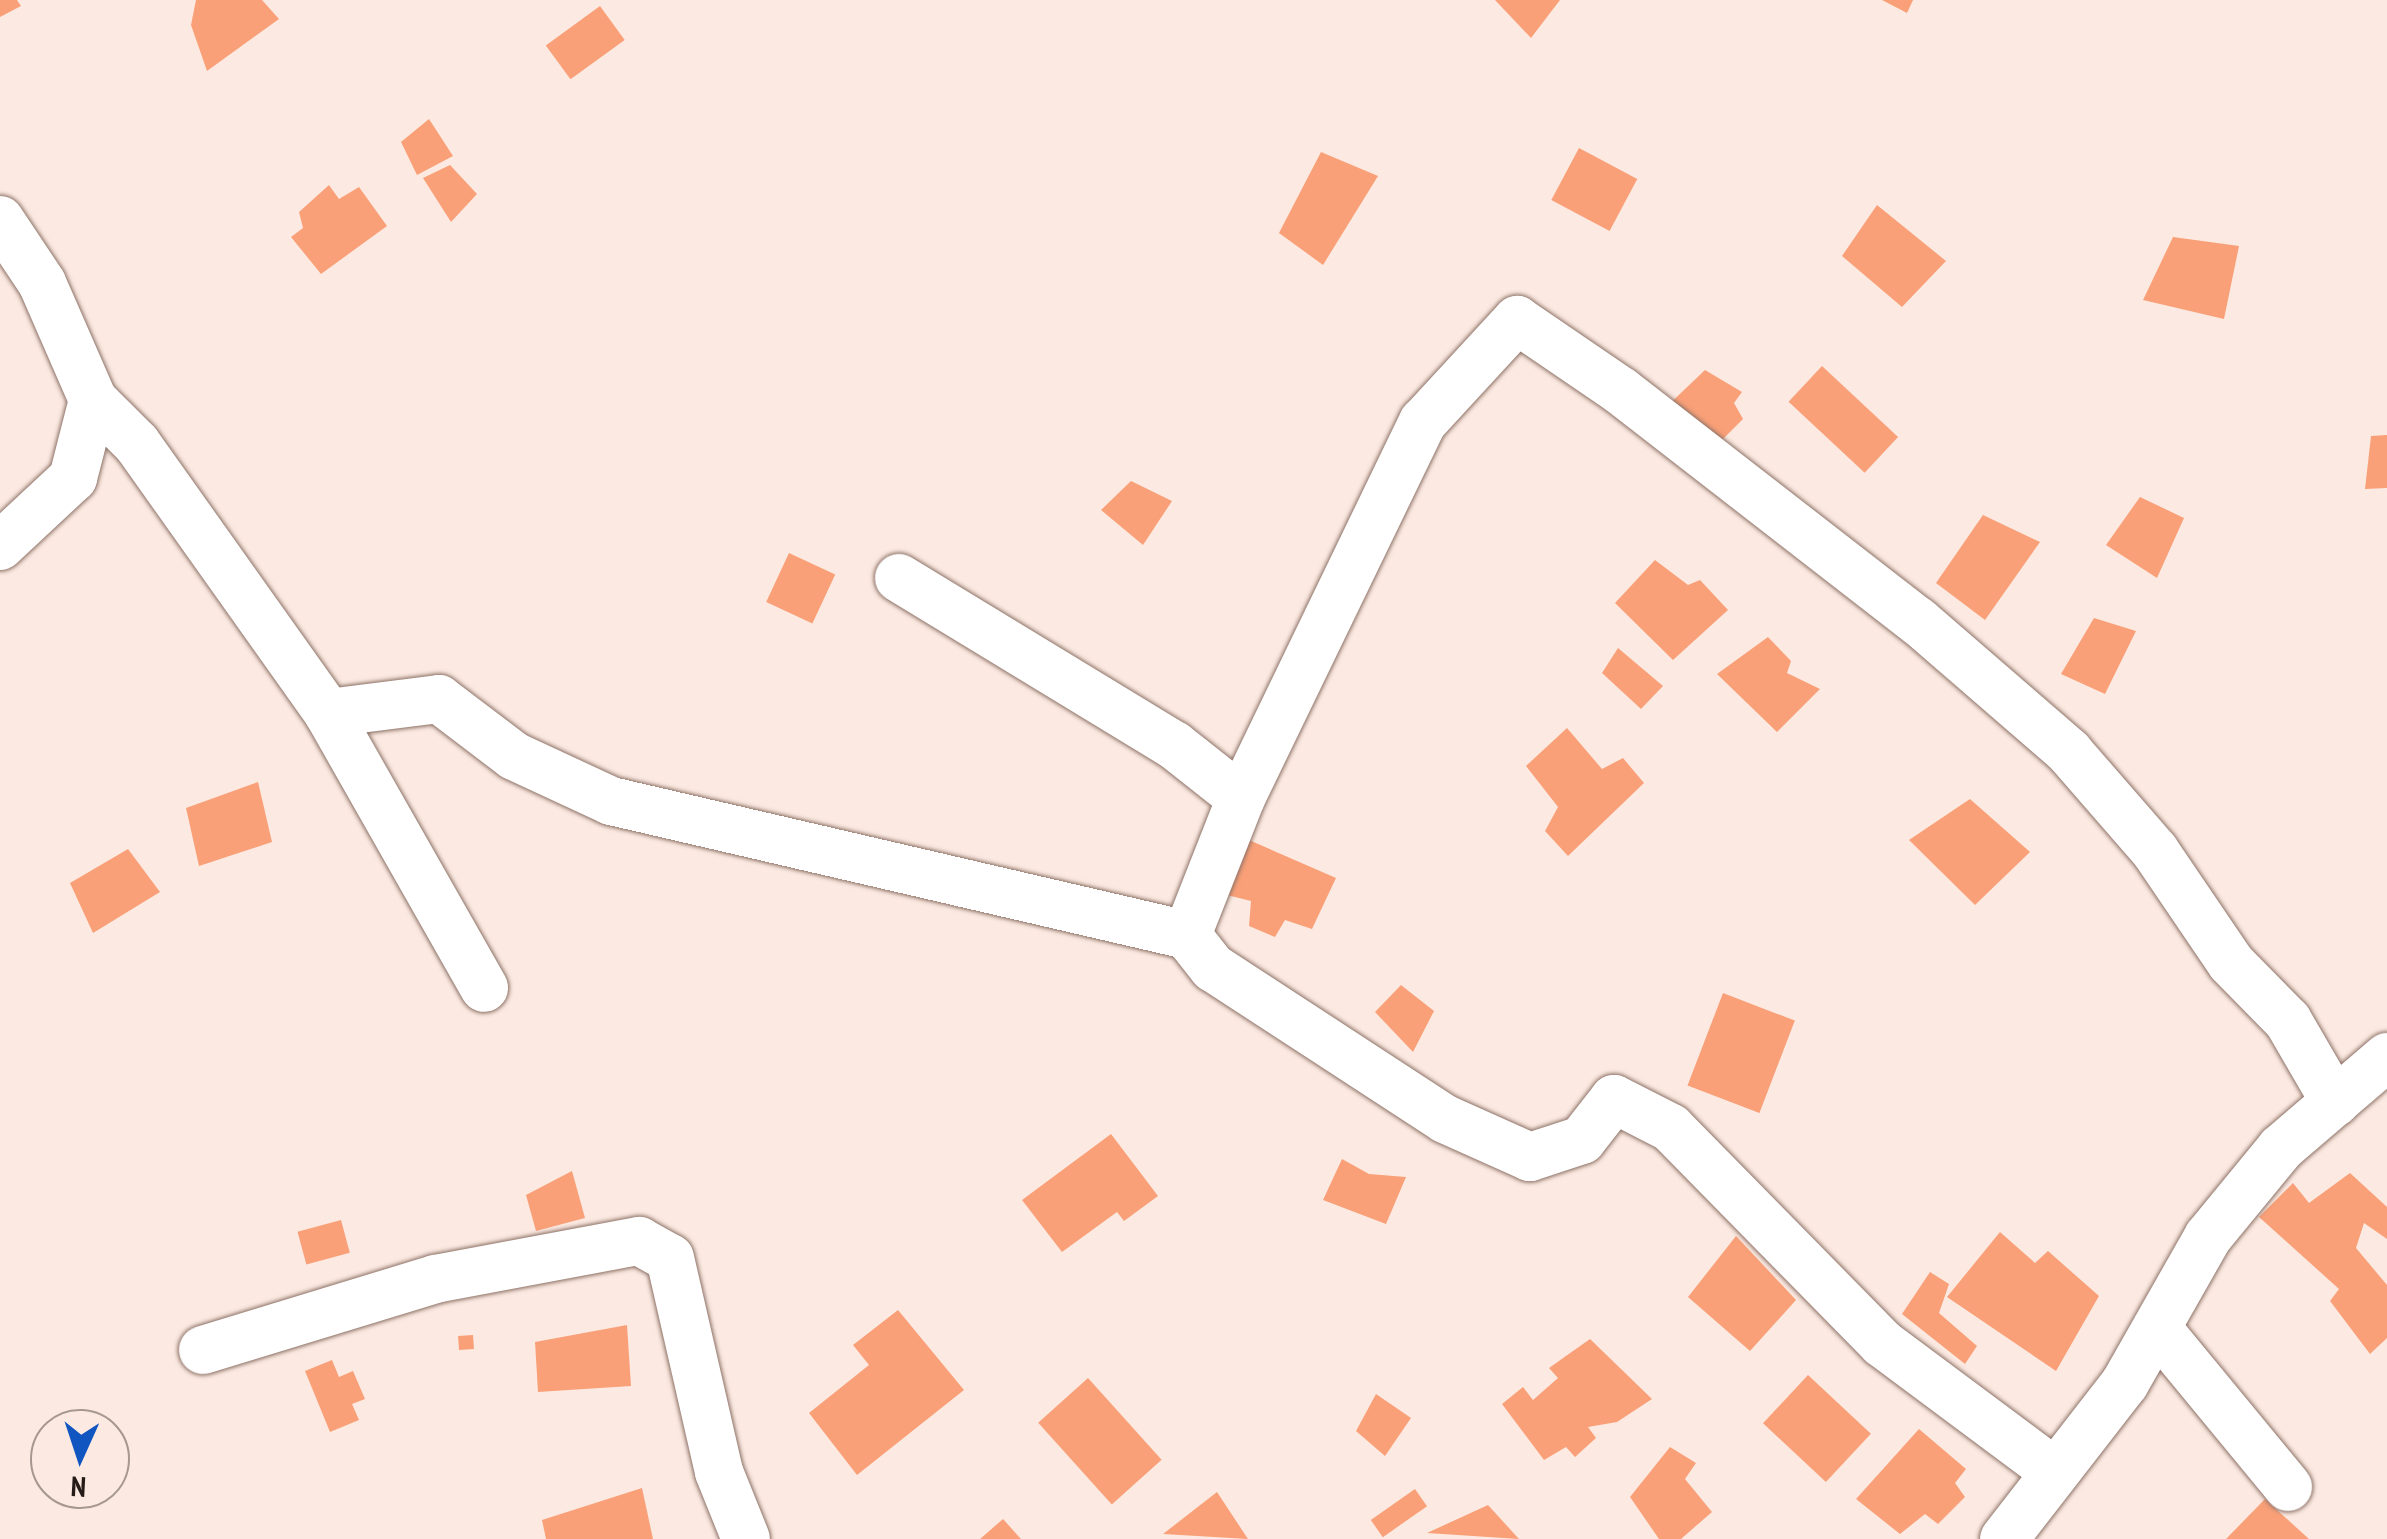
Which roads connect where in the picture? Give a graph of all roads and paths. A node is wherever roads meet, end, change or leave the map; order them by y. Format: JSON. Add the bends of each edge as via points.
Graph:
{"nodes":[{"id":1,"x":0,"y":220,"type":"edge"},
{"id":2,"x":93,"y":400,"type":"junction"},
{"id":3,"x":0,"y":546,"type":"edge"},
{"id":4,"x":899,"y":578,"type":"dead end"},
{"id":5,"x":328,"y":713,"type":"junction"},
{"id":6,"x":1241,"y":798,"type":"junction"},
{"id":7,"x":1187,"y":935,"type":"junction"},
{"id":8,"x":484,"y":988,"type":"dead end"},
{"id":9,"x":2387,"y":1056,"type":"edge"},
{"id":10,"x":2334,"y":1102,"type":"junction"},
{"id":11,"x":2157,"y":1328,"type":"junction"},
{"id":12,"x":202,"y":1350,"type":"dead end"},
{"id":13,"x":2051,"y":1468,"type":"junction"},
{"id":14,"x":2288,"y":1488,"type":"dead end"},
{"id":15,"x":746,"y":1539,"type":"edge"},
{"id":16,"x":2006,"y":1539,"type":"edge"}],
"edges":[{"from":1,"to":2,"type":"street","via":[[42,284]]},
{"from":2,"to":3,"type":"street","via":[[73,478]]},
{"from":2,"to":5,"type":"street","via":[[138,444]]},
{"from":4,"to":6,"type":"street","via":[[1174,745]]},
{"from":5,"to":7,"type":"street","via":[[439,699],[514,756],[611,801]]},
{"from":5,"to":8,"type":"street"},
{"from":6,"to":7,"type":"street"},
{"from":6,"to":10,"type":"street","via":[[1423,422],[1517,320],[1918,620],[2069,752],[2155,851],[2230,963],[2288,1021]]},
{"from":7,"to":13,"type":"street","via":[[1214,968],[1445,1119],[1530,1157],[1582,1140],[1614,1099],[1670,1128],[1882,1343]]},
{"from":9,"to":10,"type":"street"},
{"from":10,"to":11,"type":"street","via":[[2281,1148],[2208,1237]]},
{"from":11,"to":13,"type":"street","via":[[2125,1383]]},
{"from":11,"to":14,"type":"street"},
{"from":12,"to":15,"type":"street","via":[[435,1279],[640,1241],[670,1258],[719,1472]]},
{"from":13,"to":16,"type":"street"}]}
